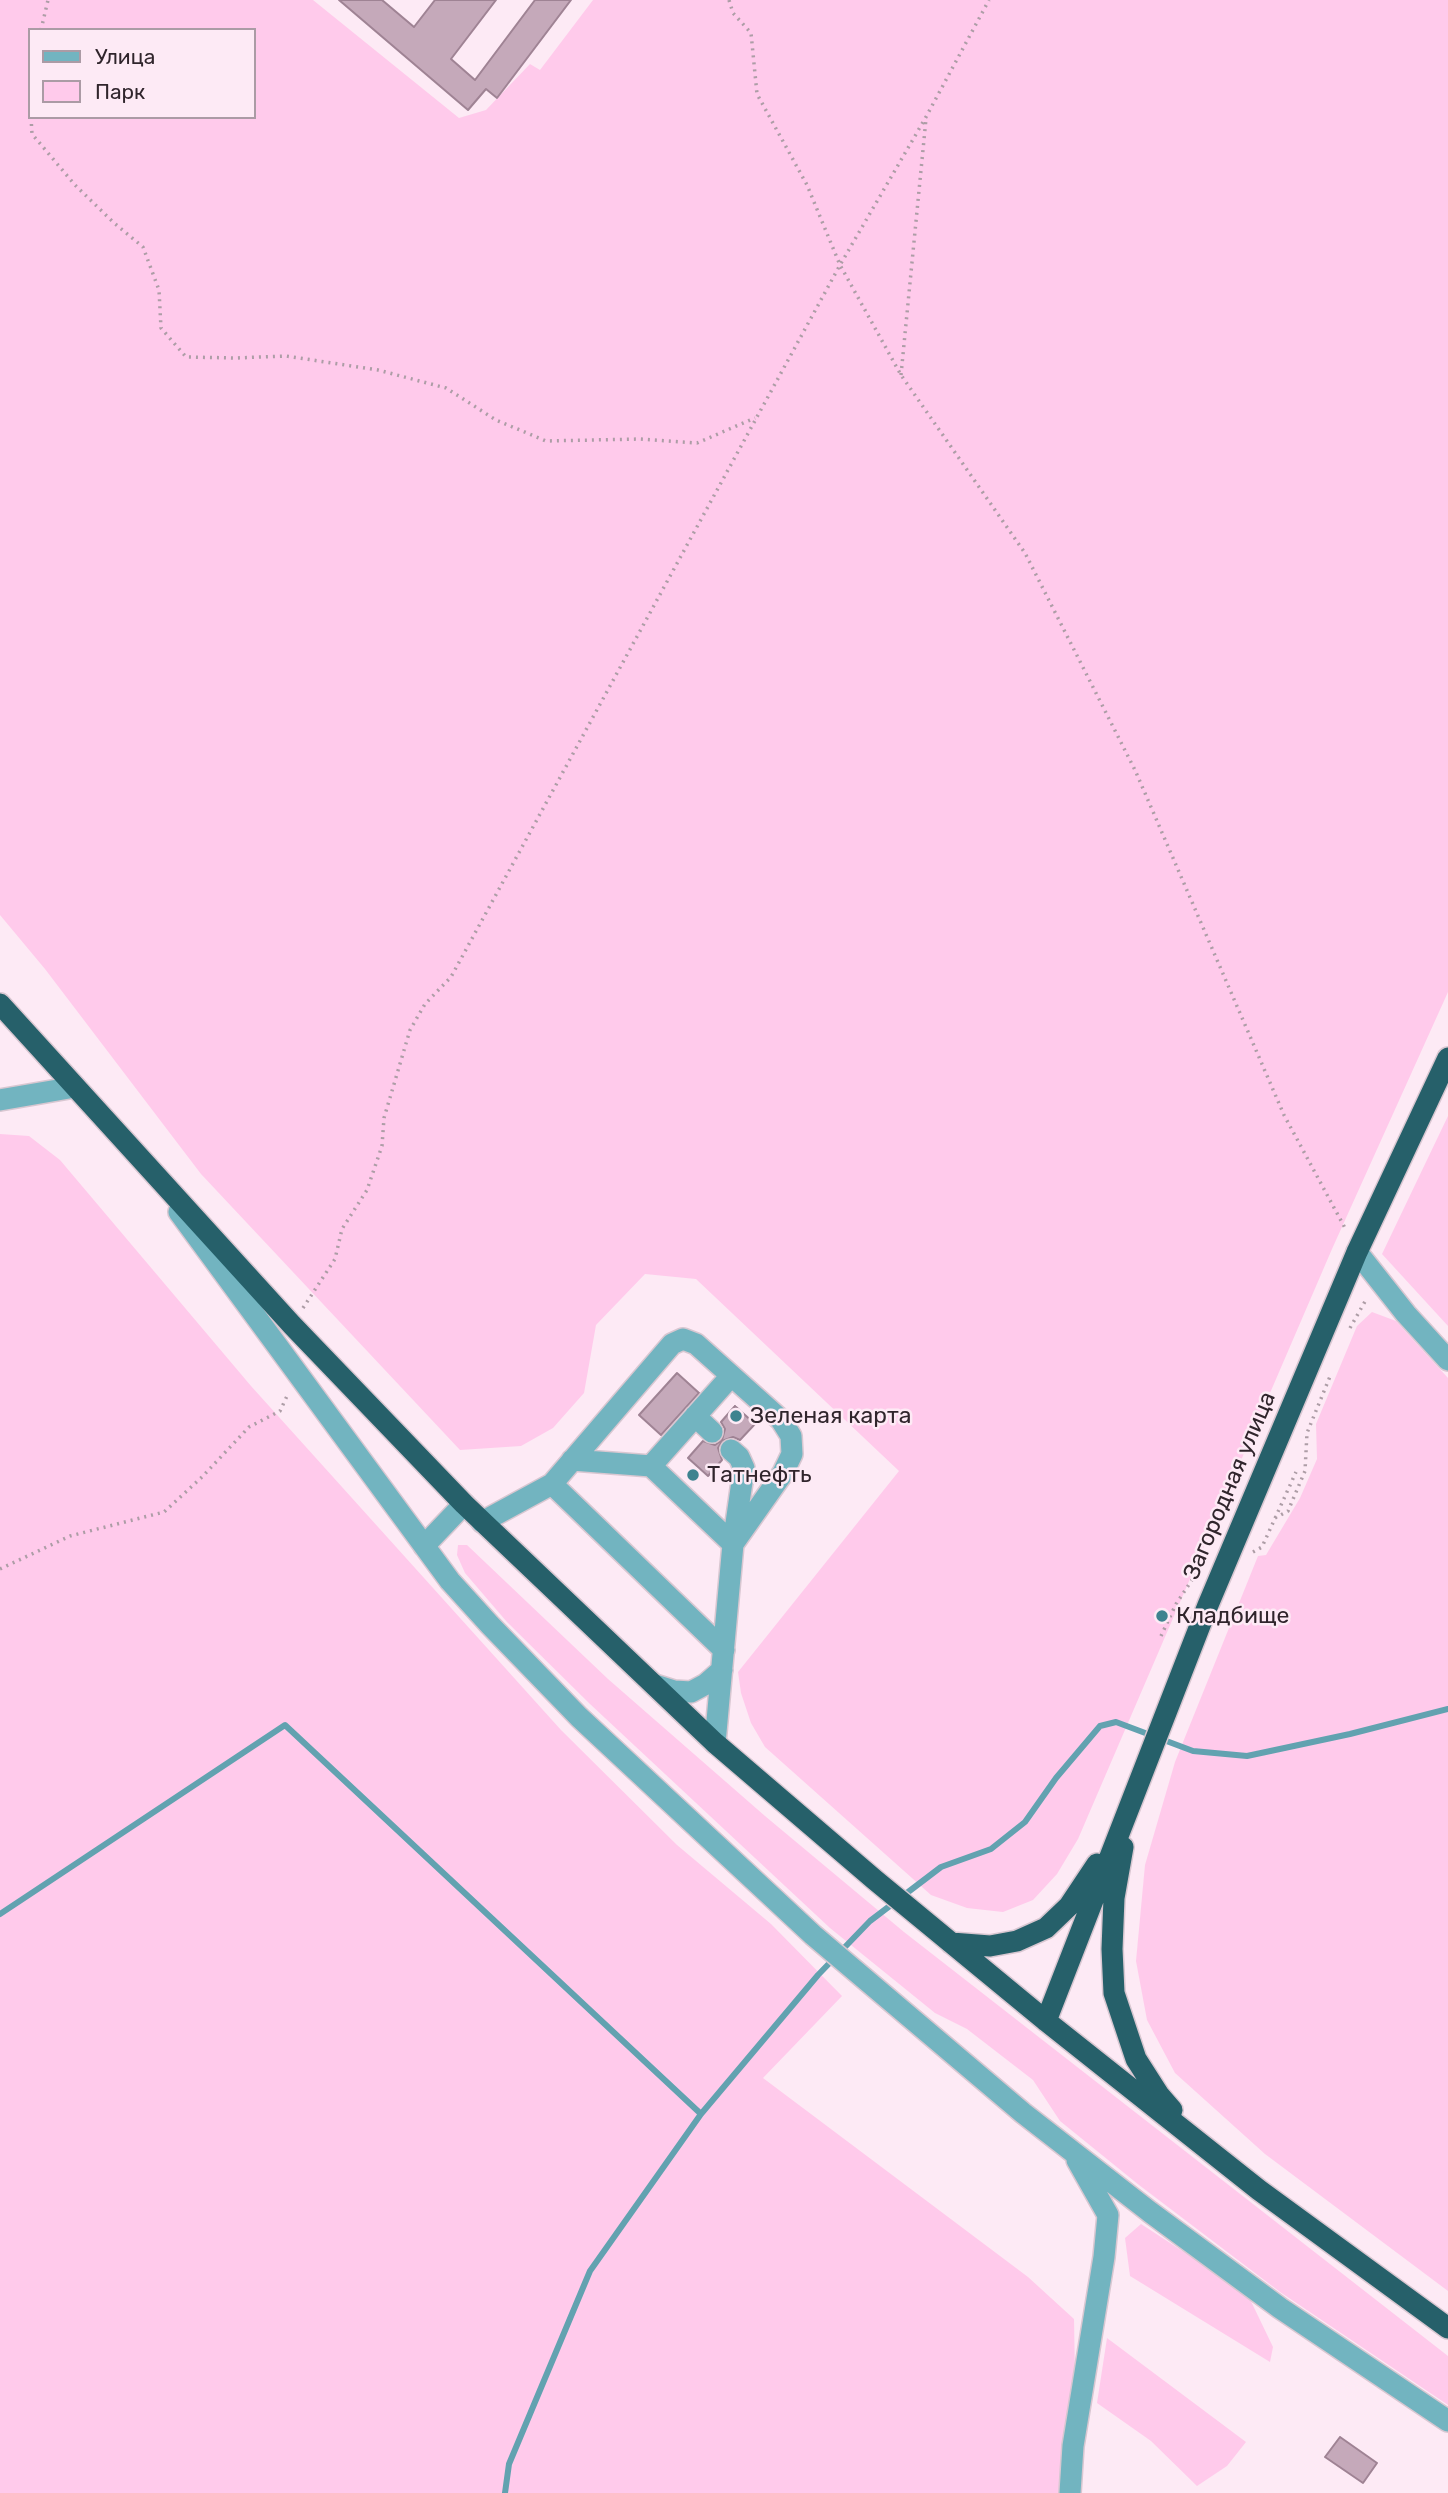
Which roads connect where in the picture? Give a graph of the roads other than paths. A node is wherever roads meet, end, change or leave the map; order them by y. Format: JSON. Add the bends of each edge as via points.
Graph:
{"nodes":[{"id":1,"x":0,"y":1004,"type":"edge"},
{"id":2,"x":1448,"y":1058,"type":"edge"},
{"id":3,"x":75,"y":1087,"type":"junction"},
{"id":4,"x":0,"y":1100,"type":"edge"},
{"id":5,"x":143,"y":1164,"type":"junction"},
{"id":6,"x":1357,"y":1252,"type":"junction"},
{"id":7,"x":1448,"y":1360,"type":"edge"},
{"id":8,"x":731,"y":1376,"type":"junction"},
{"id":9,"x":695,"y":1416,"type":"junction"},
{"id":10,"x":712,"y":1432,"type":"dead end"},
{"id":11,"x":731,"y":1450,"type":"dead end"},
{"id":12,"x":572,"y":1460,"type":"junction"},
{"id":13,"x":651,"y":1466,"type":"junction"},
{"id":14,"x":552,"y":1484,"type":"junction"},
{"id":15,"x":464,"y":1504,"type":"junction"},
{"id":16,"x":482,"y":1521,"type":"junction"},
{"id":17,"x":733,"y":1544,"type":"junction"},
{"id":18,"x":424,"y":1546,"type":"junction"},
{"id":19,"x":723,"y":1660,"type":"junction"},
{"id":20,"x":655,"y":1685,"type":"junction"},
{"id":21,"x":715,"y":1743,"type":"junction"},
{"id":22,"x":1132,"y":1801,"type":"junction"},
{"id":23,"x":951,"y":1943,"type":"junction"},
{"id":24,"x":1046,"y":2021,"type":"junction"},
{"id":25,"x":1202,"y":2145,"type":"junction"},
{"id":26,"x":1073,"y":2152,"type":"junction"},
{"id":27,"x":1448,"y":2328,"type":"edge"},
{"id":28,"x":1448,"y":2421,"type":"edge"},
{"id":29,"x":1070,"y":2493,"type":"edge"}],
"edges":[{"from":1,"to":3,"type":"highway"},
{"from":2,"to":6,"type":"highway","name":"Загородная улица"},
{"from":3,"to":4,"type":"street"},
{"from":3,"to":5,"type":"highway"},
{"from":5,"to":15,"type":"highway"},
{"from":5,"to":18,"type":"street"},
{"from":6,"to":7,"type":"street"},
{"from":6,"to":22,"type":"highway","name":"Загородная улица","via":[[1208,1605]]},
{"from":8,"to":9,"type":"street"},
{"from":8,"to":12,"type":"street","via":[[696,1344],[683,1339],[672,1344]]},
{"from":8,"to":17,"type":"street","via":[[780,1420],[791,1436],[792,1454]]},
{"from":9,"to":10,"type":"street"},
{"from":9,"to":13,"type":"street"},
{"from":11,"to":17,"type":"street","via":[[744,1468]]},
{"from":12,"to":13,"type":"street"},
{"from":12,"to":14,"type":"street"},
{"from":13,"to":17,"type":"street"},
{"from":14,"to":16,"type":"street"},
{"from":14,"to":19,"type":"street"},
{"from":15,"to":16,"type":"highway"},
{"from":15,"to":18,"type":"street"},
{"from":16,"to":20,"type":"highway"},
{"from":17,"to":19,"type":"street"},
{"from":18,"to":26,"type":"street","via":[[490,1625],[600,1736],[813,1935]]},
{"from":19,"to":20,"type":"street","via":[[706,1684],[691,1692]]},
{"from":19,"to":21,"type":"street"},
{"from":20,"to":21,"type":"highway"},
{"from":21,"to":23,"type":"highway"},
{"from":22,"to":23,"type":"highway","via":[[1095,1868],[1069,1906],[1046,1928],[1017,1941],[990,1946]]},
{"from":22,"to":24,"type":"highway","name":"Загородная улица"},
{"from":22,"to":25,"type":"highway","via":[[1114,1898],[1114,1993],[1136,2059],[1159,2095]]},
{"from":23,"to":24,"type":"highway"},
{"from":24,"to":25,"type":"highway"},
{"from":25,"to":27,"type":"highway"},
{"from":26,"to":28,"type":"street","via":[[1280,2308]]},
{"from":26,"to":29,"type":"street","via":[[1108,2215]]}]}
